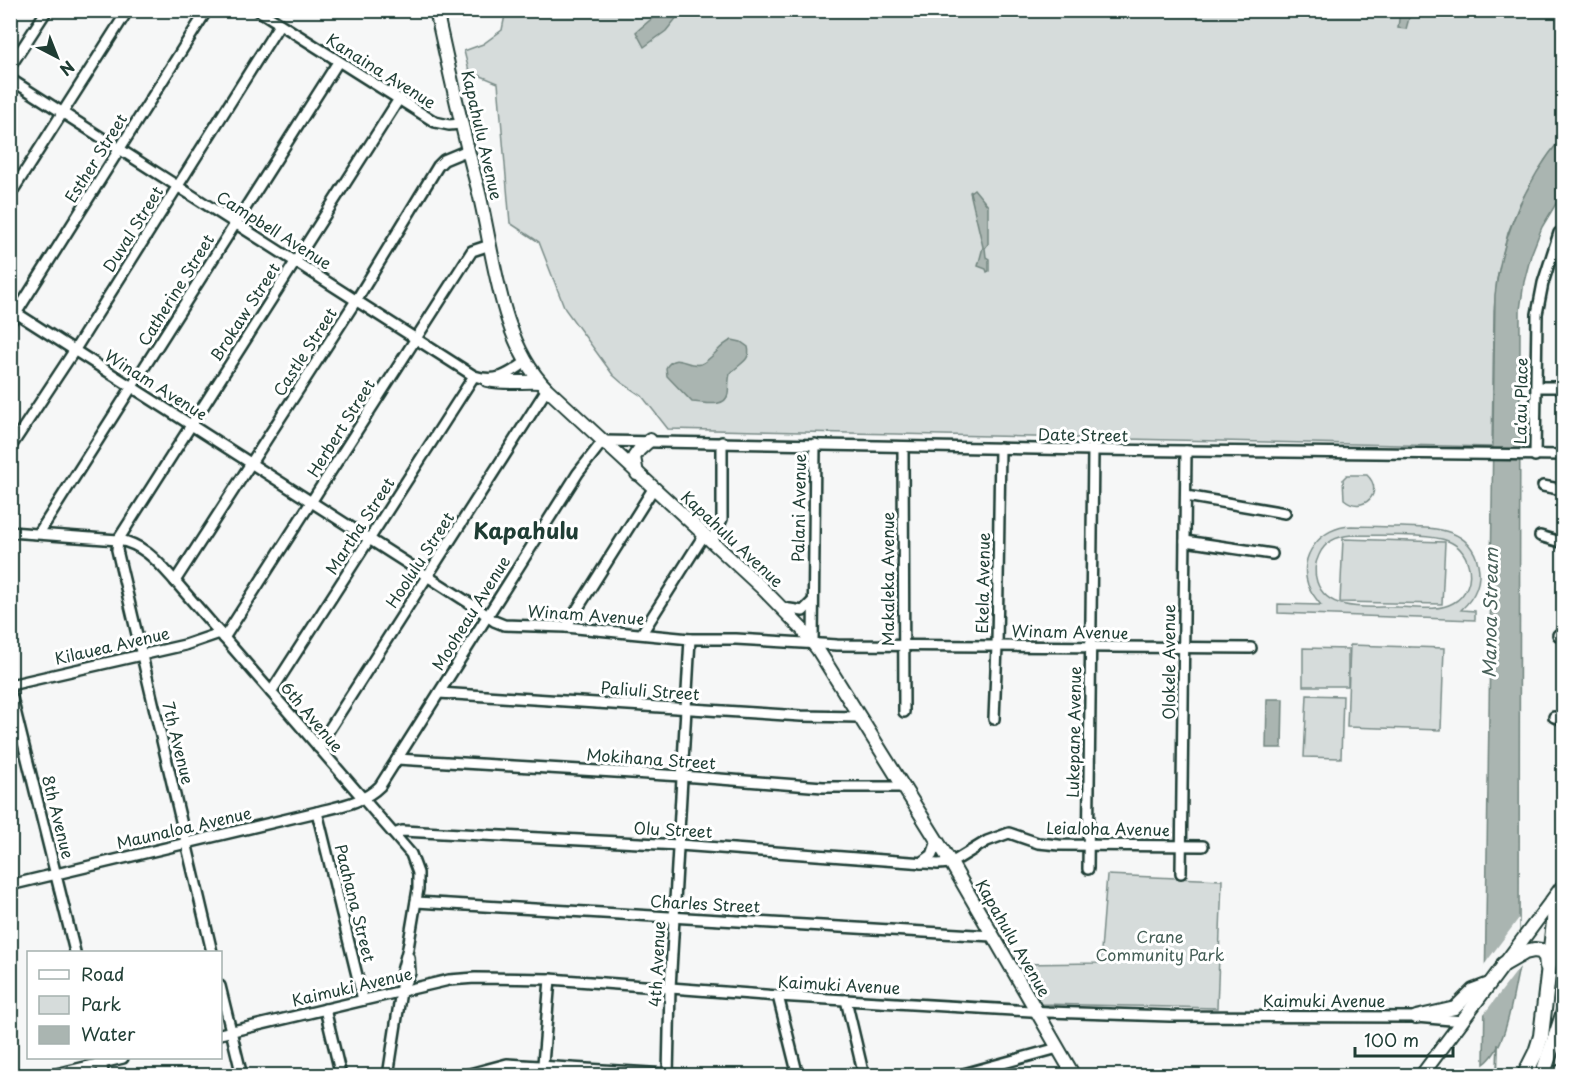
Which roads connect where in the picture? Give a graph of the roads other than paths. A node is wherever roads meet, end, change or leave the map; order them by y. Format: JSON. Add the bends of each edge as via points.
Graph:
{"nodes":[{"id":1,"x":47,"y":10,"type":"edge"},
{"id":2,"x":128,"y":10,"type":"edge"},
{"id":3,"x":207,"y":10,"type":"edge"},
{"id":4,"x":258,"y":10,"type":"edge"},
{"id":5,"x":436,"y":10,"type":"edge"},
{"id":6,"x":279,"y":25,"type":"junction"},
{"id":7,"x":338,"y":62,"type":"junction"},
{"id":8,"x":10,"y":67,"type":"edge"},
{"id":9,"x":10,"y":79,"type":"edge"},
{"id":10,"x":399,"y":99,"type":"junction"},
{"id":11,"x":62,"y":113,"type":"junction"},
{"id":12,"x":461,"y":124,"type":"junction"},
{"id":13,"x":119,"y":149,"type":"junction"},
{"id":14,"x":468,"y":150,"type":"junction"},
{"id":15,"x":177,"y":186,"type":"junction"},
{"id":16,"x":10,"y":195,"type":"edge"},
{"id":17,"x":236,"y":223,"type":"junction"},
{"id":18,"x":1559,"y":232,"type":"dead end"},
{"id":19,"x":490,"y":245,"type":"junction"},
{"id":20,"x":296,"y":260,"type":"junction"},
{"id":21,"x":357,"y":299,"type":"junction"},
{"id":22,"x":14,"y":311,"type":"edge"},
{"id":23,"x":10,"y":323,"type":"edge"},
{"id":24,"x":416,"y":338,"type":"junction"},
{"id":25,"x":74,"y":351,"type":"junction"},
{"id":26,"x":526,"y":362,"type":"junction"},
{"id":27,"x":474,"y":375,"type":"junction"},
{"id":28,"x":487,"y":380,"type":"junction"},
{"id":29,"x":544,"y":386,"type":"junction"},
{"id":30,"x":1537,"y":387,"type":"junction"},
{"id":31,"x":1563,"y":387,"type":"edge"},
{"id":32,"x":133,"y":388,"type":"junction"},
{"id":33,"x":190,"y":424,"type":"junction"},
{"id":34,"x":651,"y":440,"type":"junction"},
{"id":35,"x":603,"y":441,"type":"junction"},
{"id":36,"x":723,"y":442,"type":"junction"},
{"id":37,"x":814,"y":444,"type":"junction"},
{"id":38,"x":903,"y":447,"type":"junction"},
{"id":39,"x":10,"y":448,"type":"edge"},
{"id":40,"x":1000,"y":448,"type":"junction"},
{"id":41,"x":1093,"y":450,"type":"junction"},
{"id":42,"x":1186,"y":451,"type":"junction"},
{"id":43,"x":1563,"y":455,"type":"edge"},
{"id":44,"x":1535,"y":456,"type":"junction"},
{"id":45,"x":251,"y":463,"type":"junction"},
{"id":46,"x":637,"y":474,"type":"junction"},
{"id":47,"x":1544,"y":486,"type":"dead end"},
{"id":48,"x":653,"y":489,"type":"junction"},
{"id":49,"x":1563,"y":490,"type":"edge"},
{"id":50,"x":1186,"y":496,"type":"junction"},
{"id":51,"x":312,"y":501,"type":"junction"},
{"id":52,"x":1286,"y":513,"type":"dead end"},
{"id":53,"x":10,"y":532,"type":"edge"},
{"id":54,"x":39,"y":533,"type":"junction"},
{"id":55,"x":1540,"y":536,"type":"dead end"},
{"id":56,"x":370,"y":537,"type":"junction"},
{"id":57,"x":708,"y":538,"type":"junction"},
{"id":58,"x":118,"y":540,"type":"junction"},
{"id":59,"x":1185,"y":541,"type":"junction"},
{"id":60,"x":1563,"y":543,"type":"edge"},
{"id":61,"x":1272,"y":554,"type":"dead end"},
{"id":62,"x":427,"y":576,"type":"junction"},
{"id":63,"x":175,"y":581,"type":"junction"},
{"id":64,"x":812,"y":602,"type":"junction"},
{"id":65,"x":783,"y":608,"type":"junction"},
{"id":66,"x":487,"y":616,"type":"junction"},
{"id":67,"x":566,"y":627,"type":"junction"},
{"id":68,"x":642,"y":633,"type":"junction"},
{"id":69,"x":222,"y":636,"type":"junction"},
{"id":70,"x":690,"y":639,"type":"junction"},
{"id":71,"x":813,"y":644,"type":"junction"},
{"id":72,"x":837,"y":645,"type":"junction"},
{"id":73,"x":904,"y":646,"type":"junction"},
{"id":74,"x":997,"y":646,"type":"junction"},
{"id":75,"x":1091,"y":648,"type":"junction"},
{"id":76,"x":1251,"y":648,"type":"dead end"},
{"id":77,"x":1184,"y":649,"type":"junction"},
{"id":78,"x":141,"y":654,"type":"junction"},
{"id":79,"x":835,"y":679,"type":"junction"},
{"id":80,"x":10,"y":688,"type":"edge"},
{"id":81,"x":271,"y":692,"type":"junction"},
{"id":82,"x":439,"y":693,"type":"junction"},
{"id":83,"x":686,"y":708,"type":"junction"},
{"id":84,"x":904,"y":712,"type":"dead end"},
{"id":85,"x":859,"y":717,"type":"junction"},
{"id":86,"x":994,"y":719,"type":"dead end"},
{"id":87,"x":318,"y":747,"type":"junction"},
{"id":88,"x":397,"y":759,"type":"junction"},
{"id":89,"x":682,"y":776,"type":"junction"},
{"id":90,"x":904,"y":787,"type":"junction"},
{"id":91,"x":364,"y":800,"type":"junction"},
{"id":92,"x":317,"y":812,"type":"junction"},
{"id":93,"x":394,"y":834,"type":"junction"},
{"id":94,"x":937,"y":841,"type":"junction"},
{"id":95,"x":187,"y":843,"type":"junction"},
{"id":96,"x":1088,"y":844,"type":"junction"},
{"id":97,"x":680,"y":845,"type":"junction"},
{"id":98,"x":1182,"y":846,"type":"junction"},
{"id":99,"x":1203,"y":846,"type":"dead end"},
{"id":100,"x":921,"y":862,"type":"junction"},
{"id":101,"x":951,"y":863,"type":"junction"},
{"id":102,"x":1088,"y":869,"type":"dead end"},
{"id":103,"x":1181,"y":873,"type":"dead end"},
{"id":104,"x":56,"y":874,"type":"junction"},
{"id":105,"x":1563,"y":884,"type":"edge"},
{"id":106,"x":10,"y":885,"type":"edge"},
{"id":107,"x":416,"y":902,"type":"junction"},
{"id":108,"x":1558,"y":904,"type":"edge"},
{"id":109,"x":674,"y":917,"type":"junction"},
{"id":110,"x":992,"y":936,"type":"junction"},
{"id":111,"x":408,"y":948,"type":"junction"},
{"id":112,"x":1519,"y":950,"type":"junction"},
{"id":113,"x":75,"y":951,"type":"edge"},
{"id":114,"x":212,"y":951,"type":"edge"},
{"id":115,"x":1504,"y":964,"type":"joint"},
{"id":116,"x":1548,"y":971,"type":"junction"},
{"id":117,"x":410,"y":973,"type":"junction"},
{"id":118,"x":550,"y":980,"type":"junction"},
{"id":119,"x":423,"y":986,"type":"junction"},
{"id":120,"x":670,"y":988,"type":"junction"},
{"id":121,"x":1486,"y":988,"type":"junction"},
{"id":122,"x":401,"y":992,"type":"junction"},
{"id":123,"x":222,"y":994,"type":"edge"},
{"id":124,"x":778,"y":996,"type":"junction"},
{"id":125,"x":363,"y":1000,"type":"junction"},
{"id":126,"x":846,"y":1000,"type":"junction"},
{"id":127,"x":326,"y":1009,"type":"junction"},
{"id":128,"x":1037,"y":1011,"type":"junction"},
{"id":129,"x":1563,"y":1012,"type":"edge"},
{"id":130,"x":1416,"y":1017,"type":"junction"},
{"id":131,"x":1463,"y":1021,"type":"junction"},
{"id":132,"x":232,"y":1031,"type":"junction"},
{"id":133,"x":222,"y":1034,"type":"edge"},
{"id":134,"x":1058,"y":1048,"type":"junction"},
{"id":135,"x":100,"y":1060,"type":"edge"},
{"id":136,"x":1563,"y":1070,"type":"edge"},
{"id":137,"x":542,"y":1071,"type":"edge"},
{"id":138,"x":668,"y":1074,"type":"edge"},
{"id":139,"x":48,"y":1076,"type":"edge"},
{"id":140,"x":104,"y":1076,"type":"edge"},
{"id":141,"x":242,"y":1076,"type":"edge"},
{"id":142,"x":341,"y":1076,"type":"edge"},
{"id":143,"x":388,"y":1076,"type":"edge"},
{"id":144,"x":462,"y":1076,"type":"edge"},
{"id":145,"x":698,"y":1076,"type":"edge"},
{"id":146,"x":798,"y":1076,"type":"edge"},
{"id":147,"x":864,"y":1076,"type":"edge"},
{"id":148,"x":956,"y":1076,"type":"edge"},
{"id":149,"x":1074,"y":1076,"type":"edge"},
{"id":150,"x":1421,"y":1076,"type":"edge"},
{"id":151,"x":1524,"y":1076,"type":"edge"},
{"id":152,"x":1542,"y":1076,"type":"edge"},
{"id":153,"x":1551,"y":1076,"type":"edge"}],
"edges":[{"from":1,"to":8,"type":"street"},
{"from":2,"to":11,"type":"street"},
{"from":3,"to":13,"type":"street","name":"Esther Street"},
{"from":4,"to":6,"type":"street","name":"Kanaina Avenue"},
{"from":5,"to":12,"type":"main road","name":"Kapahulu Avenue"},
{"from":6,"to":7,"type":"street","name":"Kanaina Avenue"},
{"from":6,"to":15,"type":"street","name":"Duval Street"},
{"from":7,"to":10,"type":"street","name":"Kanaina Avenue"},
{"from":7,"to":17,"type":"street","name":"Catherine Street"},
{"from":9,"to":11,"type":"street","name":"Campbell Avenue"},
{"from":10,"to":12,"type":"street","name":"Kanaina Avenue","via":[[439,125]]},
{"from":10,"to":20,"type":"street","name":"Brokaw Street"},
{"from":11,"to":13,"type":"street","name":"Campbell Avenue"},
{"from":11,"to":16,"type":"street"},
{"from":12,"to":14,"type":"main road","name":"Kapahulu Avenue"},
{"from":13,"to":15,"type":"street","name":"Campbell Avenue"},
{"from":13,"to":22,"type":"street","name":"Esther Street"},
{"from":14,"to":19,"type":"main road","name":"Kapahulu Avenue"},
{"from":14,"to":21,"type":"street","name":"Castle Street","via":[[438,166]]},
{"from":15,"to":17,"type":"street","name":"Campbell Avenue"},
{"from":15,"to":25,"type":"street","name":"Duval Street"},
{"from":17,"to":20,"type":"street","name":"Campbell Avenue"},
{"from":17,"to":32,"type":"street","name":"Catherine Street"},
{"from":18,"to":30,"type":"street","name":"La'au Place","via":[[1537,314]]},
{"from":19,"to":24,"type":"street","name":"Herbert Street","via":[[472,251]]},
{"from":19,"to":26,"type":"main road","name":"Kapahulu Avenue","via":[[509,325]]},
{"from":20,"to":21,"type":"street","name":"Campbell Avenue"},
{"from":20,"to":33,"type":"street","name":"Brokaw Street"},
{"from":21,"to":24,"type":"street","name":"Campbell Avenue"},
{"from":21,"to":45,"type":"street","name":"Castle Street"},
{"from":22,"to":23,"type":"street","name":"Esther Street"},
{"from":22,"to":25,"type":"street","name":"Winam Avenue"},
{"from":24,"to":27,"type":"street","name":"Campbell Avenue"},
{"from":24,"to":51,"type":"street","name":"Herbert Street"},
{"from":25,"to":32,"type":"street","name":"Winam Avenue"},
{"from":25,"to":39,"type":"street","name":"Duval Street"},
{"from":26,"to":28,"type":"street"},
{"from":26,"to":29,"type":"main road","name":"Kapahulu Avenue"},
{"from":27,"to":28,"type":"street","name":"Campbell Avenue"},
{"from":27,"to":56,"type":"street","name":"Martha Street"},
{"from":28,"to":29,"type":"main road"},
{"from":29,"to":35,"type":"main road","name":"Kapahulu Avenue"},
{"from":29,"to":62,"type":"street","name":"Hoolulu Street"},
{"from":30,"to":31,"type":"street"},
{"from":30,"to":44,"type":"street","name":"La'au Place"},
{"from":32,"to":33,"type":"street","name":"Winam Avenue"},
{"from":32,"to":54,"type":"street","name":"Catherine Street"},
{"from":33,"to":45,"type":"street","name":"Winam Avenue"},
{"from":33,"to":58,"type":"street","name":"Brokaw Street"},
{"from":34,"to":35,"type":"street","name":"Date Street"},
{"from":34,"to":36,"type":"street","name":"Date Street"},
{"from":34,"to":46,"type":"main road","via":[[634,457]]},
{"from":35,"to":46,"type":"main road","name":"Kapahulu Avenue"},
{"from":35,"to":66,"type":"street","name":"Mooheau Avenue","via":[[578,473]]},
{"from":36,"to":37,"type":"street","name":"Date Street"},
{"from":36,"to":57,"type":"street","via":[[722,519]]},
{"from":37,"to":38,"type":"street","name":"Date Street"},
{"from":37,"to":64,"type":"street","name":"Palani Avenue"},
{"from":38,"to":40,"type":"street","name":"Date Street"},
{"from":38,"to":73,"type":"street","name":"Makaleka Avenue"},
{"from":40,"to":41,"type":"street","name":"Date Street"},
{"from":40,"to":74,"type":"street","name":"Ekela Avenue"},
{"from":41,"to":42,"type":"street","name":"Date Street"},
{"from":41,"to":75,"type":"street","name":"Lukepane Avenue"},
{"from":42,"to":44,"type":"street","name":"Date Street"},
{"from":42,"to":50,"type":"street","name":"Olokele Avenue"},
{"from":43,"to":44,"type":"street","name":"Date Street"},
{"from":45,"to":51,"type":"street","name":"Winam Avenue"},
{"from":45,"to":63,"type":"street","name":"Castle Street"},
{"from":46,"to":48,"type":"main road","name":"Kapahulu Avenue"},
{"from":47,"to":49,"type":"street"},
{"from":48,"to":57,"type":"main road","name":"Kapahulu Avenue"},
{"from":48,"to":67,"type":"street"},
{"from":50,"to":52,"type":"street"},
{"from":50,"to":59,"type":"street","name":"Olokele Avenue"},
{"from":51,"to":56,"type":"street","name":"Winam Avenue"},
{"from":51,"to":69,"type":"street","name":"Herbert Street"},
{"from":53,"to":54,"type":"street","name":"6th Avenue"},
{"from":54,"to":58,"type":"street","name":"6th Avenue"},
{"from":55,"to":60,"type":"street"},
{"from":56,"to":62,"type":"street","name":"Winam Avenue"},
{"from":56,"to":81,"type":"street","name":"Martha Street"},
{"from":57,"to":65,"type":"main road","name":"Kapahulu Avenue"},
{"from":57,"to":68,"type":"street"},
{"from":58,"to":63,"type":"street","name":"6th Avenue","via":[[146,551]]},
{"from":58,"to":78,"type":"street","name":"7th Avenue"},
{"from":59,"to":61,"type":"street"},
{"from":59,"to":77,"type":"street","name":"Olokele Avenue"},
{"from":62,"to":66,"type":"street","name":"Winam Avenue"},
{"from":62,"to":87,"type":"street","name":"Hoolulu Street"},
{"from":63,"to":69,"type":"street","name":"6th Avenue"},
{"from":64,"to":65,"type":"street","via":[[803,611]]},
{"from":64,"to":71,"type":"street","name":"Palani Avenue"},
{"from":65,"to":71,"type":"main road","name":"Kapahulu Avenue"},
{"from":66,"to":67,"type":"street","name":"Winam Avenue","via":[[504,625]]},
{"from":66,"to":82,"type":"street","name":"Mooheau Avenue"},
{"from":67,"to":68,"type":"street","name":"Winam Avenue"},
{"from":68,"to":70,"type":"street","name":"Winam Avenue"},
{"from":69,"to":78,"type":"street","name":"Kilauea Avenue"},
{"from":69,"to":81,"type":"street","name":"6th Avenue"},
{"from":70,"to":71,"type":"street","name":"Winam Avenue"},
{"from":70,"to":83,"type":"street","name":"4th Avenue"},
{"from":71,"to":72,"type":"street","name":"Winam Avenue"},
{"from":71,"to":79,"type":"main road","name":"Kapahulu Avenue"},
{"from":72,"to":73,"type":"street","name":"Winam Avenue"},
{"from":72,"to":79,"type":"street","via":[[829,658]]},
{"from":73,"to":74,"type":"street","name":"Winam Avenue"},
{"from":73,"to":84,"type":"street","name":"Makaleka Avenue"},
{"from":74,"to":75,"type":"street","name":"Winam Avenue"},
{"from":74,"to":86,"type":"street","name":"Ekela Avenue"},
{"from":75,"to":77,"type":"street","name":"Winam Avenue"},
{"from":75,"to":96,"type":"street","name":"Lukepane Avenue"},
{"from":76,"to":77,"type":"street","name":"Winam Avenue"},
{"from":77,"to":98,"type":"street","name":"Olokele Avenue"},
{"from":78,"to":80,"type":"street","name":"Kilauea Avenue"},
{"from":78,"to":95,"type":"street","name":"7th Avenue"},
{"from":79,"to":85,"type":"main road","name":"Kapahulu Avenue"},
{"from":80,"to":104,"type":"street","name":"8th Avenue"},
{"from":81,"to":87,"type":"street","name":"6th Avenue"},
{"from":82,"to":83,"type":"street","name":"Paliuli Street"},
{"from":82,"to":88,"type":"street","name":"Mooheau Avenue"},
{"from":83,"to":85,"type":"street","name":"Paliuli Street"},
{"from":83,"to":89,"type":"street","name":"4th Avenue"},
{"from":85,"to":90,"type":"main road","name":"Kapahulu Avenue"},
{"from":87,"to":91,"type":"street","name":"6th Avenue"},
{"from":88,"to":89,"type":"street","name":"Mokihana Street"},
{"from":88,"to":91,"type":"street","name":"Mooheau Avenue","via":[[380,786]]},
{"from":89,"to":90,"type":"street","name":"Mokihana Street","via":[[823,787]]},
{"from":89,"to":97,"type":"street","name":"4th Avenue"},
{"from":90,"to":94,"type":"main road","name":"Kapahulu Avenue"},
{"from":91,"to":92,"type":"street","name":"Maunaloa Avenue"},
{"from":91,"to":93,"type":"street","name":"6th Avenue"},
{"from":92,"to":95,"type":"street","name":"Maunaloa Avenue"},
{"from":92,"to":125,"type":"street","name":"Paahana Street"},
{"from":93,"to":97,"type":"street","name":"Olu Street","via":[[402,831]]},
{"from":93,"to":107,"type":"street","name":"6th Avenue","via":[[417,866]]},
{"from":94,"to":100,"type":"street","via":[[932,855]]},
{"from":94,"to":101,"type":"main road","name":"Kapahulu Avenue"},
{"from":95,"to":104,"type":"street","name":"Maunaloa Avenue"},
{"from":95,"to":114,"type":"street","name":"7th Avenue"},
{"from":96,"to":98,"type":"street","name":"Leialoha Avenue"},
{"from":96,"to":101,"type":"street","name":"Leialoha Avenue","via":[[1038,843],[1009,833]]},
{"from":96,"to":102,"type":"street","name":"Lukepane Avenue"},
{"from":97,"to":100,"type":"street","name":"Olu Street"},
{"from":97,"to":109,"type":"street","name":"4th Avenue"},
{"from":98,"to":99,"type":"street","name":"Leialoha Avenue"},
{"from":98,"to":103,"type":"street","name":"Olokele Avenue"},
{"from":100,"to":101,"type":"street","name":"Olu Street"},
{"from":101,"to":110,"type":"main road","name":"Kapahulu Avenue"},
{"from":104,"to":106,"type":"street","name":"Maunaloa Avenue"},
{"from":104,"to":113,"type":"street","name":"8th Avenue"},
{"from":105,"to":108,"type":"main road"},
{"from":107,"to":109,"type":"street","name":"Charles Street"},
{"from":107,"to":111,"type":"street","name":"6th Avenue"},
{"from":108,"to":112,"type":"main road","via":[[1536,923]]},
{"from":108,"to":116,"type":"highway"},
{"from":109,"to":110,"type":"street","name":"Charles Street"},
{"from":109,"to":120,"type":"street","name":"4th Avenue"},
{"from":110,"to":128,"type":"main road","name":"Kapahulu Avenue"},
{"from":111,"to":117,"type":"street","name":"6th Avenue"},
{"from":111,"to":122,"type":"street","name":"6th Avenue"},
{"from":112,"to":115,"type":"highway"},
{"from":112,"to":116,"type":"highway","via":[[1541,951]]},
{"from":115,"to":121,"type":"main road"},
{"from":116,"to":151,"type":"highway","via":[[1541,1036]]},
{"from":117,"to":119,"type":"street"},
{"from":117,"to":122,"type":"street","name":"6th Avenue"},
{"from":118,"to":119,"type":"street","name":"Kaimuki Avenue","via":[[476,978]]},
{"from":118,"to":120,"type":"street","name":"Kaimuki Avenue"},
{"from":118,"to":137,"type":"street"},
{"from":119,"to":122,"type":"street","name":"Kaimuki Avenue"},
{"from":120,"to":124,"type":"street","name":"Kaimuki Avenue"},
{"from":120,"to":138,"type":"street","name":"4th Avenue"},
{"from":121,"to":130,"type":"main road","via":[[1473,990],[1455,1008]]},
{"from":121,"to":131,"type":"main road"},
{"from":122,"to":125,"type":"street","name":"Kaimuki Avenue"},
{"from":122,"to":143,"type":"street","name":"6th Avenue"},
{"from":123,"to":132,"type":"street"},
{"from":124,"to":126,"type":"street","name":"Kaimuki Avenue"},
{"from":124,"to":146,"type":"street"},
{"from":125,"to":127,"type":"street","name":"Kaimuki Avenue"},
{"from":126,"to":128,"type":"street","name":"Kaimuki Avenue"},
{"from":126,"to":147,"type":"street"},
{"from":127,"to":132,"type":"street","name":"Kaimuki Avenue"},
{"from":127,"to":142,"type":"street"},
{"from":128,"to":130,"type":"street","name":"Kaimuki Avenue"},
{"from":128,"to":134,"type":"main road","name":"Kapahulu Avenue"},
{"from":129,"to":152,"type":"highway"},
{"from":130,"to":131,"type":"street","name":"Kaimuki Avenue"},
{"from":131,"to":150,"type":"main road"},
{"from":132,"to":133,"type":"street","name":"Kaimuki Avenue"},
{"from":132,"to":141,"type":"street"},
{"from":134,"to":148,"type":"street"},
{"from":134,"to":149,"type":"main road","name":"Kapahulu Avenue"},
{"from":135,"to":139,"type":"street"},
{"from":135,"to":140,"type":"street"},
{"from":136,"to":153,"type":"main road"},
{"from":137,"to":138,"type":"street"},
{"from":137,"to":144,"type":"street","via":[[507,1064]]},
{"from":138,"to":145,"type":"street"}]}
